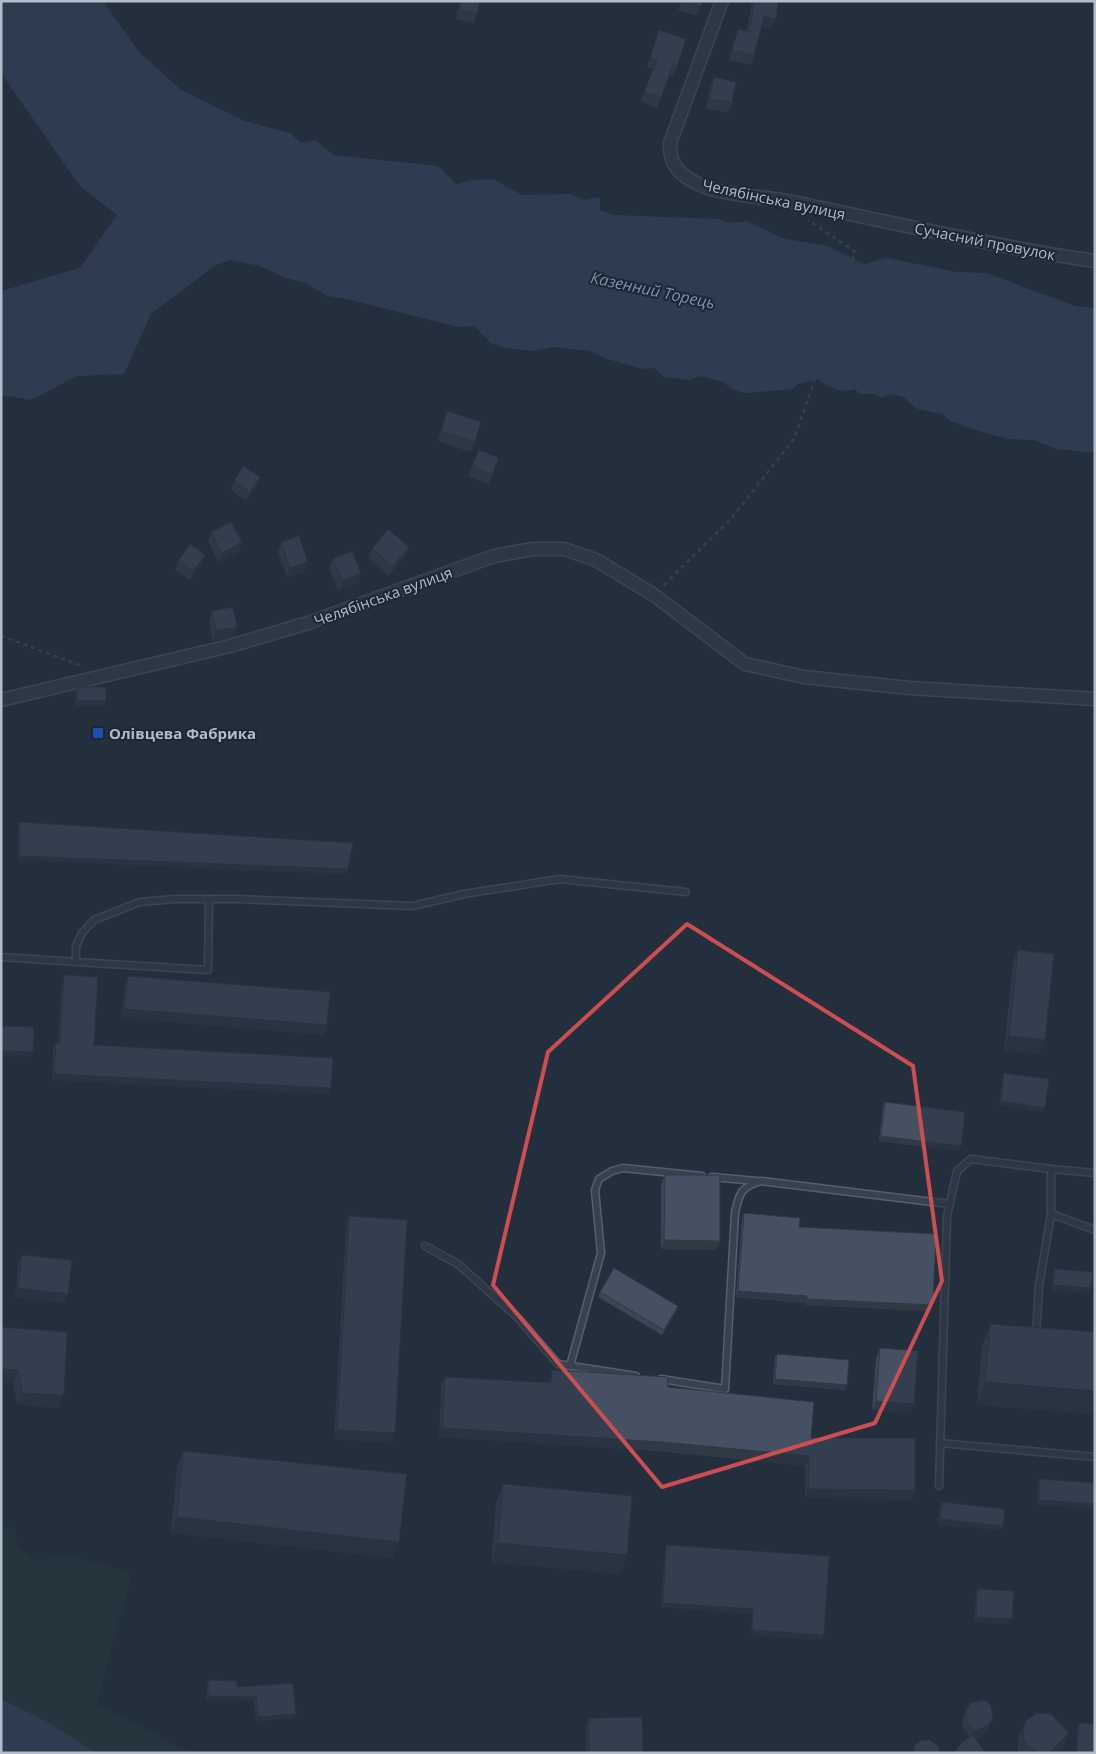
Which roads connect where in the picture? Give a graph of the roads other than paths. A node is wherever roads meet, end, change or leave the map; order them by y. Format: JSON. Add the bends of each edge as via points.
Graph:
{"nodes":[{"id":1,"x":722,"y":1,"type":"edge"},
{"id":2,"x":875,"y":220,"type":"joint"},
{"id":3,"x":1095,"y":261,"type":"edge"},
{"id":4,"x":1095,"y":699,"type":"edge"},
{"id":5,"x":1,"y":700,"type":"edge"},
{"id":6,"x":686,"y":892,"type":"dead end"},
{"id":7,"x":209,"y":899,"type":"junction"},
{"id":8,"x":1,"y":957,"type":"edge"},
{"id":9,"x":76,"y":962,"type":"junction"},
{"id":10,"x":1051,"y":1169,"type":"junction"},
{"id":11,"x":1095,"y":1173,"type":"edge"},
{"id":12,"x":761,"y":1181,"type":"junction"},
{"id":13,"x":949,"y":1204,"type":"junction"},
{"id":14,"x":1051,"y":1214,"type":"junction"},
{"id":15,"x":1095,"y":1230,"type":"edge"},
{"id":16,"x":425,"y":1246,"type":"dead end"},
{"id":17,"x":1046,"y":1342,"type":"edge"},
{"id":18,"x":570,"y":1366,"type":"junction"},
{"id":19,"x":648,"y":1377,"type":"edge"},
{"id":20,"x":657,"y":1379,"type":"edge"},
{"id":21,"x":940,"y":1444,"type":"junction"},
{"id":22,"x":1095,"y":1457,"type":"edge"},
{"id":23,"x":939,"y":1486,"type":"dead end"}],
"edges":[{"from":1,"to":2,"type":"street","name":"Челябінська вулиця","via":[[670,143],[669,153],[677,171],[702,186]]},
{"from":2,"to":3,"type":"street","name":"Сучасний провулок"},
{"from":4,"to":5,"type":"street","name":"Челябінська вулиця","via":[[804,678],[744,664],[654,595],[596,560],[564,549],[533,549],[494,556],[326,616],[230,646]]},
{"from":6,"to":7,"type":"lane","via":[[560,879],[464,894],[413,906]]},
{"from":7,"to":9,"type":"lane","via":[[140,902],[100,917],[82,933],[76,946]]},
{"from":7,"to":9,"type":"lane","via":[[208,970]]},
{"from":8,"to":9,"type":"lane"},
{"from":10,"to":11,"type":"lane"},
{"from":10,"to":13,"type":"lane","via":[[971,1159],[957,1171]]},
{"from":10,"to":14,"type":"lane"},
{"from":12,"to":13,"type":"lane"},
{"from":12,"to":18,"type":"lane","via":[[623,1168],[599,1179],[595,1190],[601,1253]]},
{"from":12,"to":20,"type":"lane","via":[[746,1185],[738,1198],[735,1213],[725,1388]]},
{"from":13,"to":21,"type":"lane"},
{"from":14,"to":15,"type":"lane"},
{"from":14,"to":17,"type":"lane","via":[[1039,1286],[1036,1341]]},
{"from":16,"to":18,"type":"lane","via":[[458,1264],[518,1318],[558,1364]]},
{"from":18,"to":19,"type":"lane"},
{"from":21,"to":22,"type":"lane"},
{"from":21,"to":23,"type":"lane"}]}
